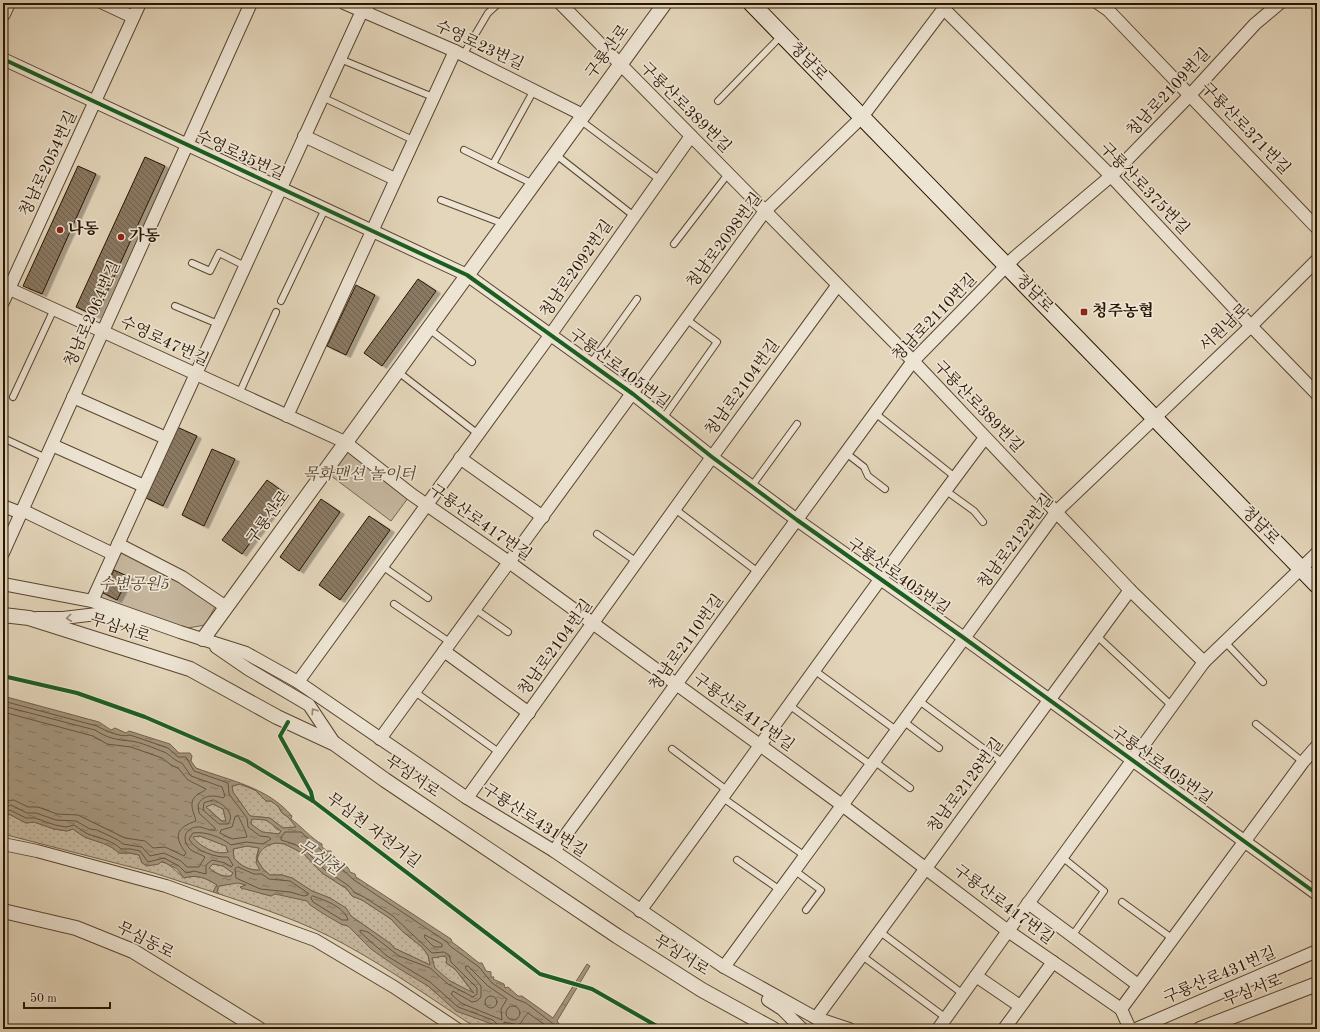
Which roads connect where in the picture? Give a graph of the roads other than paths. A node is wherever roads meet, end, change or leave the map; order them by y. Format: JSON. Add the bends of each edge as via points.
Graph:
{"nodes":[{"id":1,"x":8,"y":3,"type":"edge"},
{"id":2,"x":103,"y":3,"type":"edge"},
{"id":3,"x":140,"y":3,"type":"edge"},
{"id":4,"x":251,"y":3,"type":"edge"},
{"id":5,"x":344,"y":3,"type":"edge"},
{"id":6,"x":499,"y":3,"type":"edge"},
{"id":7,"x":560,"y":3,"type":"edge"},
{"id":8,"x":751,"y":3,"type":"edge"},
{"id":9,"x":1280,"y":3,"type":"edge"},
{"id":10,"x":661,"y":5,"type":"edge"},
{"id":11,"x":1106,"y":5,"type":"edge"},
{"id":12,"x":946,"y":6,"type":"edge"},
{"id":13,"x":366,"y":7,"type":"edge"},
{"id":14,"x":3,"y":14,"type":"edge"},
{"id":15,"x":133,"y":17,"type":"junction"},
{"id":16,"x":782,"y":35,"type":"junction"},
{"id":17,"x":459,"y":53,"type":"junction"},
{"id":18,"x":3,"y":59,"type":"edge"},
{"id":19,"x":340,"y":59,"type":"junction"},
{"id":20,"x":620,"y":64,"type":"junction"},
{"id":21,"x":534,"y":90,"type":"junction"},
{"id":22,"x":1190,"y":95,"type":"junction"},
{"id":23,"x":322,"y":97,"type":"junction"},
{"id":24,"x":433,"y":97,"type":"junction"},
{"id":25,"x":95,"y":101,"type":"junction"},
{"id":26,"x":718,"y":101,"type":"dead end"},
{"id":27,"x":862,"y":117,"type":"junction"},
{"id":28,"x":582,"y":118,"type":"junction"},
{"id":29,"x":304,"y":136,"type":"junction"},
{"id":30,"x":691,"y":136,"type":"junction"},
{"id":31,"x":413,"y":140,"type":"junction"},
{"id":32,"x":187,"y":144,"type":"junction"},
{"id":33,"x":464,"y":150,"type":"dead end"},
{"id":34,"x":555,"y":154,"type":"junction"},
{"id":35,"x":493,"y":164,"type":"junction"},
{"id":36,"x":728,"y":174,"type":"junction"},
{"id":37,"x":1111,"y":176,"type":"junction"},
{"id":38,"x":395,"y":179,"type":"junction"},
{"id":39,"x":660,"y":180,"type":"junction"},
{"id":40,"x":533,"y":184,"type":"junction"},
{"id":41,"x":280,"y":188,"type":"junction"},
{"id":42,"x":441,"y":200,"type":"dead end"},
{"id":43,"x":325,"y":209,"type":"junction"},
{"id":44,"x":765,"y":211,"type":"junction"},
{"id":45,"x":634,"y":216,"type":"junction"},
{"id":46,"x":504,"y":224,"type":"junction"},
{"id":47,"x":1317,"y":228,"type":"edge"},
{"id":48,"x":373,"y":231,"type":"junction"},
{"id":49,"x":674,"y":244,"type":"dead end"},
{"id":50,"x":1317,"y":260,"type":"edge"},
{"id":51,"x":192,"y":263,"type":"dead end"},
{"id":52,"x":245,"y":266,"type":"junction"},
{"id":53,"x":1007,"y":266,"type":"junction"},
{"id":54,"x":468,"y":275,"type":"junction"},
{"id":55,"x":837,"y":286,"type":"junction"},
{"id":56,"x":6,"y":288,"type":"edge"},
{"id":57,"x":637,"y":299,"type":"dead end"},
{"id":58,"x":281,"y":301,"type":"dead end"},
{"id":59,"x":3,"y":302,"type":"edge"},
{"id":60,"x":175,"y":306,"type":"dead end"},
{"id":61,"x":54,"y":309,"type":"junction"},
{"id":62,"x":276,"y":312,"type":"dead end"},
{"id":63,"x":686,"y":319,"type":"junction"},
{"id":64,"x":218,"y":324,"type":"junction"},
{"id":65,"x":1251,"y":326,"type":"junction"},
{"id":66,"x":428,"y":329,"type":"junction"},
{"id":67,"x":103,"y":332,"type":"junction"},
{"id":68,"x":551,"y":334,"type":"junction"},
{"id":69,"x":913,"y":361,"type":"junction"},
{"id":70,"x":472,"y":362,"type":"dead end"},
{"id":71,"x":591,"y":363,"type":"junction"},
{"id":72,"x":397,"y":371,"type":"junction"},
{"id":73,"x":195,"y":374,"type":"junction"},
{"id":74,"x":239,"y":394,"type":"junction"},
{"id":75,"x":633,"y":394,"type":"junction"},
{"id":76,"x":1317,"y":394,"type":"edge"},
{"id":77,"x":13,"y":397,"type":"dead end"},
{"id":78,"x":73,"y":397,"type":"junction"},
{"id":79,"x":875,"y":413,"type":"junction"},
{"id":80,"x":287,"y":416,"type":"junction"},
{"id":81,"x":1154,"y":417,"type":"junction"},
{"id":82,"x":664,"y":418,"type":"junction"},
{"id":83,"x":797,"y":424,"type":"dead end"},
{"id":84,"x":478,"y":434,"type":"junction"},
{"id":85,"x":3,"y":438,"type":"edge"},
{"id":86,"x":166,"y":438,"type":"junction"},
{"id":87,"x":984,"y":439,"type":"junction"},
{"id":88,"x":345,"y":442,"type":"junction"},
{"id":89,"x":52,"y":445,"type":"junction"},
{"id":90,"x":846,"y":453,"type":"junction"},
{"id":91,"x":712,"y":457,"type":"junction"},
{"id":92,"x":46,"y":458,"type":"junction"},
{"id":93,"x":460,"y":458,"type":"junction"},
{"id":94,"x":955,"y":477,"type":"junction"},
{"id":95,"x":144,"y":486,"type":"junction"},
{"id":96,"x":751,"y":487,"type":"junction"},
{"id":97,"x":885,"y":489,"type":"dead end"},
{"id":98,"x":945,"y":490,"type":"junction"},
{"id":99,"x":426,"y":504,"type":"junction"},
{"id":100,"x":3,"y":506,"type":"edge"},
{"id":101,"x":675,"y":509,"type":"junction"},
{"id":102,"x":1057,"y":511,"type":"junction"},
{"id":103,"x":22,"y":512,"type":"junction"},
{"id":104,"x":543,"y":517,"type":"junction"},
{"id":105,"x":797,"y":520,"type":"junction"},
{"id":106,"x":983,"y":522,"type":"dead end"},
{"id":107,"x":597,"y":534,"type":"dead end"},
{"id":108,"x":115,"y":549,"type":"junction"},
{"id":109,"x":3,"y":553,"type":"edge"},
{"id":110,"x":1317,"y":553,"type":"edge"},
{"id":111,"x":509,"y":562,"type":"junction"},
{"id":112,"x":637,"y":562,"type":"junction"},
{"id":113,"x":382,"y":566,"type":"junction"},
{"id":114,"x":1301,"y":568,"type":"junction"},
{"id":115,"x":758,"y":572,"type":"junction"},
{"id":116,"x":879,"y":578,"type":"junction"},
{"id":117,"x":3,"y":584,"type":"edge"},
{"id":118,"x":1317,"y":585,"type":"edge"},
{"id":119,"x":1130,"y":590,"type":"junction"},
{"id":120,"x":428,"y":598,"type":"dead end"},
{"id":121,"x":92,"y":601,"type":"junction"},
{"id":122,"x":394,"y":604,"type":"dead end"},
{"id":123,"x":226,"y":607,"type":"junction"},
{"id":124,"x":475,"y":609,"type":"junction"},
{"id":125,"x":3,"y":615,"type":"edge"},
{"id":126,"x":29,"y":618,"type":"junction"},
{"id":127,"x":593,"y":624,"type":"junction"},
{"id":128,"x":508,"y":632,"type":"dead end"},
{"id":129,"x":1097,"y":636,"type":"junction"},
{"id":130,"x":964,"y":638,"type":"junction"},
{"id":131,"x":203,"y":639,"type":"junction"},
{"id":132,"x":1225,"y":642,"type":"junction"},
{"id":133,"x":448,"y":647,"type":"junction"},
{"id":134,"x":1204,"y":662,"type":"junction"},
{"id":135,"x":814,"y":670,"type":"junction"},
{"id":136,"x":298,"y":682,"type":"junction"},
{"id":137,"x":1263,"y":682,"type":"dead end"},
{"id":138,"x":676,"y":684,"type":"junction"},
{"id":139,"x":415,"y":692,"type":"junction"},
{"id":140,"x":918,"y":700,"type":"junction"},
{"id":141,"x":1049,"y":701,"type":"junction"},
{"id":142,"x":789,"y":706,"type":"junction"},
{"id":143,"x":1172,"y":706,"type":"junction"},
{"id":144,"x":529,"y":713,"type":"junction"},
{"id":145,"x":1256,"y":724,"type":"dead end"},
{"id":146,"x":900,"y":725,"type":"junction"},
{"id":147,"x":380,"y":739,"type":"junction"},
{"id":148,"x":335,"y":744,"type":"junction"},
{"id":149,"x":761,"y":746,"type":"junction"},
{"id":150,"x":1317,"y":746,"type":"edge"},
{"id":151,"x":939,"y":748,"type":"dead end"},
{"id":152,"x":672,"y":749,"type":"dead end"},
{"id":153,"x":500,"y":753,"type":"junction"},
{"id":154,"x":1133,"y":760,"type":"junction"},
{"id":155,"x":1303,"y":762,"type":"junction"},
{"id":156,"x":872,"y":763,"type":"junction"},
{"id":157,"x":1003,"y":763,"type":"junction"},
{"id":158,"x":910,"y":788,"type":"dead end"},
{"id":159,"x":725,"y":795,"type":"junction"},
{"id":160,"x":467,"y":798,"type":"junction"},
{"id":161,"x":842,"y":805,"type":"junction"},
{"id":162,"x":1244,"y":841,"type":"junction"},
{"id":163,"x":3,"y":844,"type":"edge"},
{"id":164,"x":554,"y":851,"type":"junction"},
{"id":165,"x":805,"y":856,"type":"junction"},
{"id":166,"x":1062,"y":857,"type":"junction"},
{"id":167,"x":737,"y":860,"type":"dead end"},
{"id":168,"x":926,"y":867,"type":"junction"},
{"id":169,"x":794,"y":870,"type":"junction"},
{"id":170,"x":780,"y":890,"type":"junction"},
{"id":171,"x":1317,"y":894,"type":"edge"},
{"id":172,"x":1122,"y":902,"type":"dead end"},
{"id":173,"x":1028,"y":903,"type":"junction"},
{"id":174,"x":806,"y":910,"type":"dead end"},
{"id":175,"x":3,"y":911,"type":"edge"},
{"id":176,"x":640,"y":911,"type":"junction"},
{"id":177,"x":879,"y":931,"type":"junction"},
{"id":178,"x":1008,"y":931,"type":"junction"},
{"id":179,"x":1072,"y":936,"type":"junction"},
{"id":180,"x":1173,"y":939,"type":"junction"},
{"id":181,"x":1317,"y":951,"type":"edge"},
{"id":182,"x":861,"y":955,"type":"junction"},
{"id":183,"x":1052,"y":962,"type":"junction"},
{"id":184,"x":724,"y":967,"type":"junction"},
{"id":185,"x":741,"y":976,"type":"junction"},
{"id":186,"x":976,"y":976,"type":"junction"},
{"id":187,"x":1317,"y":984,"type":"edge"},
{"id":188,"x":1138,"y":986,"type":"junction"},
{"id":189,"x":963,"y":994,"type":"junction"},
{"id":190,"x":1020,"y":1006,"type":"junction"},
{"id":191,"x":1121,"y":1009,"type":"junction"},
{"id":192,"x":816,"y":1018,"type":"junction"},
{"id":193,"x":946,"y":1018,"type":"junction"},
{"id":194,"x":259,"y":1029,"type":"edge"},
{"id":195,"x":457,"y":1029,"type":"edge"},
{"id":196,"x":773,"y":1029,"type":"edge"},
{"id":197,"x":802,"y":1029,"type":"edge"},
{"id":198,"x":849,"y":1029,"type":"edge"},
{"id":199,"x":938,"y":1029,"type":"edge"},
{"id":200,"x":1004,"y":1029,"type":"edge"},
{"id":201,"x":1130,"y":1029,"type":"edge"},
{"id":202,"x":1136,"y":1029,"type":"edge"},
{"id":203,"x":1200,"y":1029,"type":"edge"}],
"edges":[{"from":1,"to":14,"type":"street"},
{"from":2,"to":15,"type":"street"},
{"from":3,"to":15,"type":"street","name":"청남로2054번길"},
{"from":4,"to":32,"type":"street","name":"청남로2064번길"},
{"from":5,"to":13,"type":"street","name":"수영로23번길"},
{"from":6,"to":17,"type":"lane","via":[[488,13]]},
{"from":7,"to":20,"type":"street","name":"구룡산로389번길"},
{"from":8,"to":16,"type":"main road","name":"청남로"},
{"from":9,"to":22,"type":"street","name":"청남로2109번길","via":[[1254,24]]},
{"from":10,"to":20,"type":"street","name":"구룡산로"},
{"from":11,"to":22,"type":"street","name":"구룡산로371번길"},
{"from":12,"to":27,"type":"street","name":"청남로2098번길"},
{"from":12,"to":37,"type":"street","name":"구룡산로375번길"},
{"from":13,"to":17,"type":"street","name":"수영로23번길"},
{"from":13,"to":19,"type":"street"},
{"from":15,"to":25,"type":"street","name":"청남로2054번길"},
{"from":16,"to":26,"type":"lane"},
{"from":16,"to":27,"type":"main road","name":"청남로"},
{"from":17,"to":21,"type":"street","name":"수영로23번길"},
{"from":17,"to":24,"type":"street"},
{"from":18,"to":25,"type":"street","name":"수영로35번길"},
{"from":19,"to":23,"type":"street"},
{"from":19,"to":24,"type":"lane"},
{"from":20,"to":28,"type":"street","name":"구룡산로"},
{"from":20,"to":30,"type":"street","name":"구룡산로389번길"},
{"from":21,"to":28,"type":"street","name":"수영로23번길"},
{"from":21,"to":35,"type":"lane","name":"수영로23번길"},
{"from":22,"to":37,"type":"street","name":"청남로2109번길"},
{"from":22,"to":47,"type":"street","name":"구룡산로371번길"},
{"from":23,"to":29,"type":"street"},
{"from":23,"to":31,"type":"lane"},
{"from":24,"to":31,"type":"street"},
{"from":25,"to":32,"type":"street","name":"수영로35번길"},
{"from":25,"to":56,"type":"street","name":"청남로2054번길"},
{"from":27,"to":44,"type":"street","name":"청남로2098번길"},
{"from":27,"to":53,"type":"main road","name":"청남로"},
{"from":28,"to":34,"type":"street","name":"구룡산로"},
{"from":28,"to":39,"type":"lane"},
{"from":29,"to":38,"type":"street"},
{"from":29,"to":41,"type":"street"},
{"from":30,"to":36,"type":"street","name":"구룡산로389번길"},
{"from":30,"to":39,"type":"street","name":"청남로2092번길"},
{"from":31,"to":38,"type":"street"},
{"from":32,"to":41,"type":"street","name":"수영로35번길"},
{"from":32,"to":67,"type":"street","name":"청남로2064번길"},
{"from":33,"to":35,"type":"lane"},
{"from":34,"to":40,"type":"street","name":"구룡산로"},
{"from":34,"to":45,"type":"lane"},
{"from":35,"to":40,"type":"lane"},
{"from":36,"to":44,"type":"street","name":"구룡산로389번길"},
{"from":36,"to":49,"type":"lane","name":"구룡산로389번길"},
{"from":37,"to":53,"type":"street","name":"청남로2109번길","via":[[1014,257]]},
{"from":37,"to":65,"type":"street","name":"구룡산로375번길"},
{"from":38,"to":48,"type":"street"},
{"from":39,"to":45,"type":"street","name":"청남로2092번길"},
{"from":40,"to":46,"type":"street","name":"구룡산로"},
{"from":41,"to":43,"type":"street","name":"수영로35번길"},
{"from":41,"to":52,"type":"street"},
{"from":42,"to":46,"type":"lane"},
{"from":43,"to":48,"type":"street","name":"수영로35번길"},
{"from":43,"to":58,"type":"lane"},
{"from":44,"to":55,"type":"street","name":"구룡산로389번길"},
{"from":44,"to":63,"type":"street","name":"청남로2098번길"},
{"from":45,"to":68,"type":"street","name":"청남로2092번길"},
{"from":46,"to":54,"type":"street","name":"구룡산로"},
{"from":48,"to":54,"type":"street","name":"수영로35번길"},
{"from":48,"to":80,"type":"street"},
{"from":50,"to":65,"type":"street","name":"서원남로"},
{"from":51,"to":52,"type":"lane","via":[[210,271],[220,254]]},
{"from":52,"to":64,"type":"street"},
{"from":53,"to":69,"type":"street","name":"청남로2110번길"},
{"from":53,"to":81,"type":"main road","name":"청남로"},
{"from":54,"to":66,"type":"street","name":"구룡산로"},
{"from":54,"to":68,"type":"street","name":"구룡산로405번길"},
{"from":55,"to":69,"type":"street","name":"구룡산로389번길"},
{"from":55,"to":91,"type":"street","name":"청남로2104번길"},
{"from":56,"to":59,"type":"street","name":"청남로2054번길"},
{"from":56,"to":61,"type":"street","name":"수영로47번길"},
{"from":57,"to":71,"type":"lane","name":"구룡산로405번길"},
{"from":60,"to":64,"type":"lane"},
{"from":61,"to":67,"type":"street","name":"수영로47번길"},
{"from":61,"to":77,"type":"lane"},
{"from":62,"to":74,"type":"lane"},
{"from":63,"to":75,"type":"street","name":"청남로2098번길"},
{"from":63,"to":82,"type":"lane","via":[[716,342]]},
{"from":64,"to":73,"type":"street"},
{"from":65,"to":76,"type":"street","name":"구룡산로375번길"},
{"from":65,"to":81,"type":"street","name":"서원남로"},
{"from":66,"to":70,"type":"lane"},
{"from":66,"to":72,"type":"street","name":"구룡산로"},
{"from":67,"to":73,"type":"street","name":"수영로47번길"},
{"from":67,"to":78,"type":"street","name":"청남로2064번길"},
{"from":68,"to":71,"type":"street","name":"구룡산로405번길"},
{"from":68,"to":84,"type":"street","name":"청남로2092번길"},
{"from":69,"to":79,"type":"street","name":"청남로2110번길"},
{"from":69,"to":87,"type":"street","name":"구룡산로389번길"},
{"from":71,"to":75,"type":"street","name":"구룡산로405번길"},
{"from":72,"to":84,"type":"lane"},
{"from":72,"to":88,"type":"street","name":"구룡산로"},
{"from":73,"to":74,"type":"street","name":"수영로47번길"},
{"from":73,"to":86,"type":"street"},
{"from":74,"to":80,"type":"street","name":"수영로47번길"},
{"from":75,"to":82,"type":"street","name":"구룡산로405번길"},
{"from":75,"to":104,"type":"street","name":"청남로2098번길"},
{"from":78,"to":86,"type":"street"},
{"from":78,"to":89,"type":"street","name":"청남로2064번길"},
{"from":79,"to":90,"type":"street","name":"청남로2110번길"},
{"from":79,"to":94,"type":"lane"},
{"from":80,"to":88,"type":"street","name":"수영로47번길"},
{"from":81,"to":102,"type":"street","name":"청남로2122번길"},
{"from":81,"to":114,"type":"main road","name":"청남로"},
{"from":82,"to":91,"type":"street","name":"구룡산로405번길"},
{"from":83,"to":96,"type":"lane"},
{"from":84,"to":93,"type":"street","name":"청남로2092번길"},
{"from":85,"to":92,"type":"lane"},
{"from":86,"to":95,"type":"street"},
{"from":87,"to":94,"type":"street"},
{"from":87,"to":102,"type":"street","name":"구룡산로389번길"},
{"from":88,"to":99,"type":"street","name":"구룡산로417번길"},
{"from":88,"to":123,"type":"street","name":"구룡산로"},
{"from":89,"to":92,"type":"street","name":"청남로2064번길"},
{"from":89,"to":95,"type":"street"},
{"from":90,"to":97,"type":"lane"},
{"from":90,"to":105,"type":"street","name":"청남로2110번길"},
{"from":91,"to":96,"type":"street","name":"구룡산로405번길"},
{"from":91,"to":101,"type":"street","name":"청남로2104번길"},
{"from":92,"to":103,"type":"street","name":"청남로2064번길"},
{"from":93,"to":99,"type":"street","name":"청남로2092번길"},
{"from":93,"to":104,"type":"street"},
{"from":94,"to":98,"type":"street"},
{"from":95,"to":108,"type":"street"},
{"from":96,"to":105,"type":"street","name":"구룡산로405번길"},
{"from":98,"to":106,"type":"lane","via":[[974,511]]},
{"from":98,"to":116,"type":"street"},
{"from":99,"to":111,"type":"street","name":"구룡산로417번길"},
{"from":99,"to":113,"type":"street","name":"청남로2092번길"},
{"from":100,"to":103,"type":"street"},
{"from":101,"to":112,"type":"street","name":"청남로2104번길"},
{"from":101,"to":115,"type":"lane"},
{"from":102,"to":119,"type":"street","name":"구룡산로389번길"},
{"from":102,"to":130,"type":"street","name":"청남로2122번길"},
{"from":103,"to":108,"type":"street"},
{"from":103,"to":109,"type":"street","name":"청남로2064번길"},
{"from":104,"to":111,"type":"street","name":"청남로2098번길"},
{"from":105,"to":115,"type":"street","name":"청남로2110번길"},
{"from":105,"to":116,"type":"street","name":"구룡산로405번길"},
{"from":107,"to":112,"type":"lane"},
{"from":108,"to":121,"type":"street"},
{"from":108,"to":123,"type":"street","via":[[182,577]]},
{"from":110,"to":114,"type":"street"},
{"from":111,"to":124,"type":"street","name":"청남로2098번길"},
{"from":111,"to":127,"type":"street","name":"구룡산로417번길"},
{"from":112,"to":127,"type":"street","name":"청남로2104번길"},
{"from":113,"to":120,"type":"lane"},
{"from":113,"to":136,"type":"street","name":"청남로2092번길"},
{"from":114,"to":118,"type":"main road","name":"청남로"},
{"from":114,"to":132,"type":"street"},
{"from":115,"to":138,"type":"street","name":"청남로2110번길"},
{"from":116,"to":130,"type":"street","name":"구룡산로405번길"},
{"from":116,"to":135,"type":"street"},
{"from":117,"to":121,"type":"street"},
{"from":119,"to":129,"type":"street","name":"청남로2128번길"},
{"from":119,"to":134,"type":"street","name":"구룡산로389번길"},
{"from":121,"to":131,"type":"street"},
{"from":122,"to":133,"type":"lane"},
{"from":123,"to":131,"type":"street","name":"구룡산로"},
{"from":124,"to":128,"type":"lane"},
{"from":124,"to":133,"type":"street","name":"청남로2098번길"},
{"from":125,"to":126,"type":"street","name":"무심서로"},
{"from":131,"to":126,"type":"street","one_way":true,"via":[[97,614]]},
{"from":126,"to":148,"type":"street","name":"무심서로","via":[[190,669],[277,717]]},
{"from":127,"to":138,"type":"street","name":"구룡산로417번길"},
{"from":127,"to":144,"type":"street","name":"청남로2104번길"},
{"from":129,"to":141,"type":"street","name":"청남로2128번길"},
{"from":129,"to":143,"type":"lane"},
{"from":130,"to":140,"type":"street","name":"청남로2122번길"},
{"from":130,"to":141,"type":"street","name":"구룡산로405번길"},
{"from":131,"to":136,"type":"street","name":"구룡산로431번길","via":[[246,653]]},
{"from":148,"to":131,"type":"street","one_way":true,"via":[[309,705]]},
{"from":132,"to":134,"type":"street"},
{"from":132,"to":137,"type":"lane"},
{"from":133,"to":139,"type":"street","name":"청남로2098번길"},
{"from":133,"to":144,"type":"street","name":"청남로2104번길","via":[[489,684]]},
{"from":134,"to":143,"type":"street"},
{"from":135,"to":142,"type":"street"},
{"from":135,"to":146,"type":"lane"},
{"from":136,"to":147,"type":"street","name":"구룡산로431번길"},
{"from":138,"to":149,"type":"street","name":"구룡산로417번길"},
{"from":138,"to":164,"type":"street","name":"청남로2110번길"},
{"from":139,"to":147,"type":"street","name":"청남로2098번길"},
{"from":139,"to":153,"type":"lane"},
{"from":140,"to":146,"type":"street","name":"청남로2122번길"},
{"from":140,"to":157,"type":"lane"},
{"from":141,"to":154,"type":"street","name":"구룡산로405번길"},
{"from":141,"to":157,"type":"street","name":"청남로2128번길"},
{"from":142,"to":149,"type":"street"},
{"from":142,"to":156,"type":"lane"},
{"from":143,"to":154,"type":"street"},
{"from":144,"to":153,"type":"street","name":"청남로2104번길"},
{"from":145,"to":155,"type":"lane"},
{"from":146,"to":151,"type":"lane"},
{"from":146,"to":156,"type":"street","name":"청남로2122번길"},
{"from":147,"to":160,"type":"street","name":"구룡산로431번길"},
{"from":148,"to":196,"type":"street","name":"무심서로","via":[[618,936],[702,990]]},
{"from":149,"to":159,"type":"street"},
{"from":149,"to":161,"type":"street","name":"구룡산로417번길"},
{"from":150,"to":155,"type":"street"},
{"from":152,"to":159,"type":"lane"},
{"from":153,"to":160,"type":"street","name":"청남로2104번길"},
{"from":154,"to":162,"type":"street","name":"구룡산로405번길"},
{"from":154,"to":166,"type":"street"},
{"from":155,"to":162,"type":"street"},
{"from":156,"to":158,"type":"lane"},
{"from":156,"to":161,"type":"street","name":"청남로2122번길"},
{"from":157,"to":168,"type":"street","name":"청남로2128번길"},
{"from":159,"to":165,"type":"lane"},
{"from":159,"to":176,"type":"street"},
{"from":160,"to":164,"type":"street","name":"구룡산로431번길"},
{"from":161,"to":165,"type":"street","name":"청남로2122번길"},
{"from":161,"to":168,"type":"street","name":"구룡산로417번길"},
{"from":162,"to":171,"type":"street","name":"구룡산로405번길"},
{"from":162,"to":180,"type":"street"},
{"from":163,"to":195,"type":"street","via":[[166,886],[315,940],[394,987]]},
{"from":164,"to":176,"type":"street","name":"구룡산로431번길"},
{"from":165,"to":169,"type":"street","name":"청남로2122번길"},
{"from":166,"to":173,"type":"street"},
{"from":166,"to":179,"type":"lane","via":[[1104,891]]},
{"from":167,"to":170,"type":"lane"},
{"from":168,"to":177,"type":"street","name":"청남로2128번길"},
{"from":168,"to":178,"type":"street","name":"구룡산로417번길"},
{"from":169,"to":170,"type":"street","name":"청남로2122번길"},
{"from":169,"to":174,"type":"lane","via":[[820,890]]},
{"from":170,"to":184,"type":"street","name":"청남로2122번길"},
{"from":172,"to":180,"type":"lane"},
{"from":173,"to":178,"type":"street"},
{"from":173,"to":179,"type":"street"},
{"from":175,"to":194,"type":"street","name":"무심동로","via":[[76,928],[133,951]]},
{"from":176,"to":184,"type":"street","name":"구룡산로431번길"},
{"from":177,"to":182,"type":"street","name":"청남로2128번길"},
{"from":177,"to":189,"type":"lane"},
{"from":178,"to":183,"type":"street","name":"구룡산로417번길"},
{"from":178,"to":186,"type":"street"},
{"from":179,"to":188,"type":"street"},
{"from":180,"to":188,"type":"street"},
{"from":181,"to":202,"type":"street","name":"구룡산로431번길"},
{"from":182,"to":192,"type":"street","name":"청남로2128번길"},
{"from":182,"to":193,"type":"lane"},
{"from":183,"to":190,"type":"street"},
{"from":183,"to":191,"type":"street","name":"구룡산로417번길"},
{"from":184,"to":185,"type":"street","name":"구룡산로431번길"},
{"from":185,"to":192,"type":"street","name":"구룡산로431번길"},
{"from":185,"to":197,"type":"street","via":[[746,985],[782,1009]]},
{"from":186,"to":189,"type":"street"},
{"from":186,"to":190,"type":"street"},
{"from":187,"to":203,"type":"street","name":"무심서로"},
{"from":188,"to":191,"type":"street"},
{"from":189,"to":193,"type":"street"},
{"from":190,"to":200,"type":"street"},
{"from":191,"to":201,"type":"street"},
{"from":192,"to":198,"type":"street","name":"구룡산로431번길"},
{"from":193,"to":199,"type":"street"}]}
